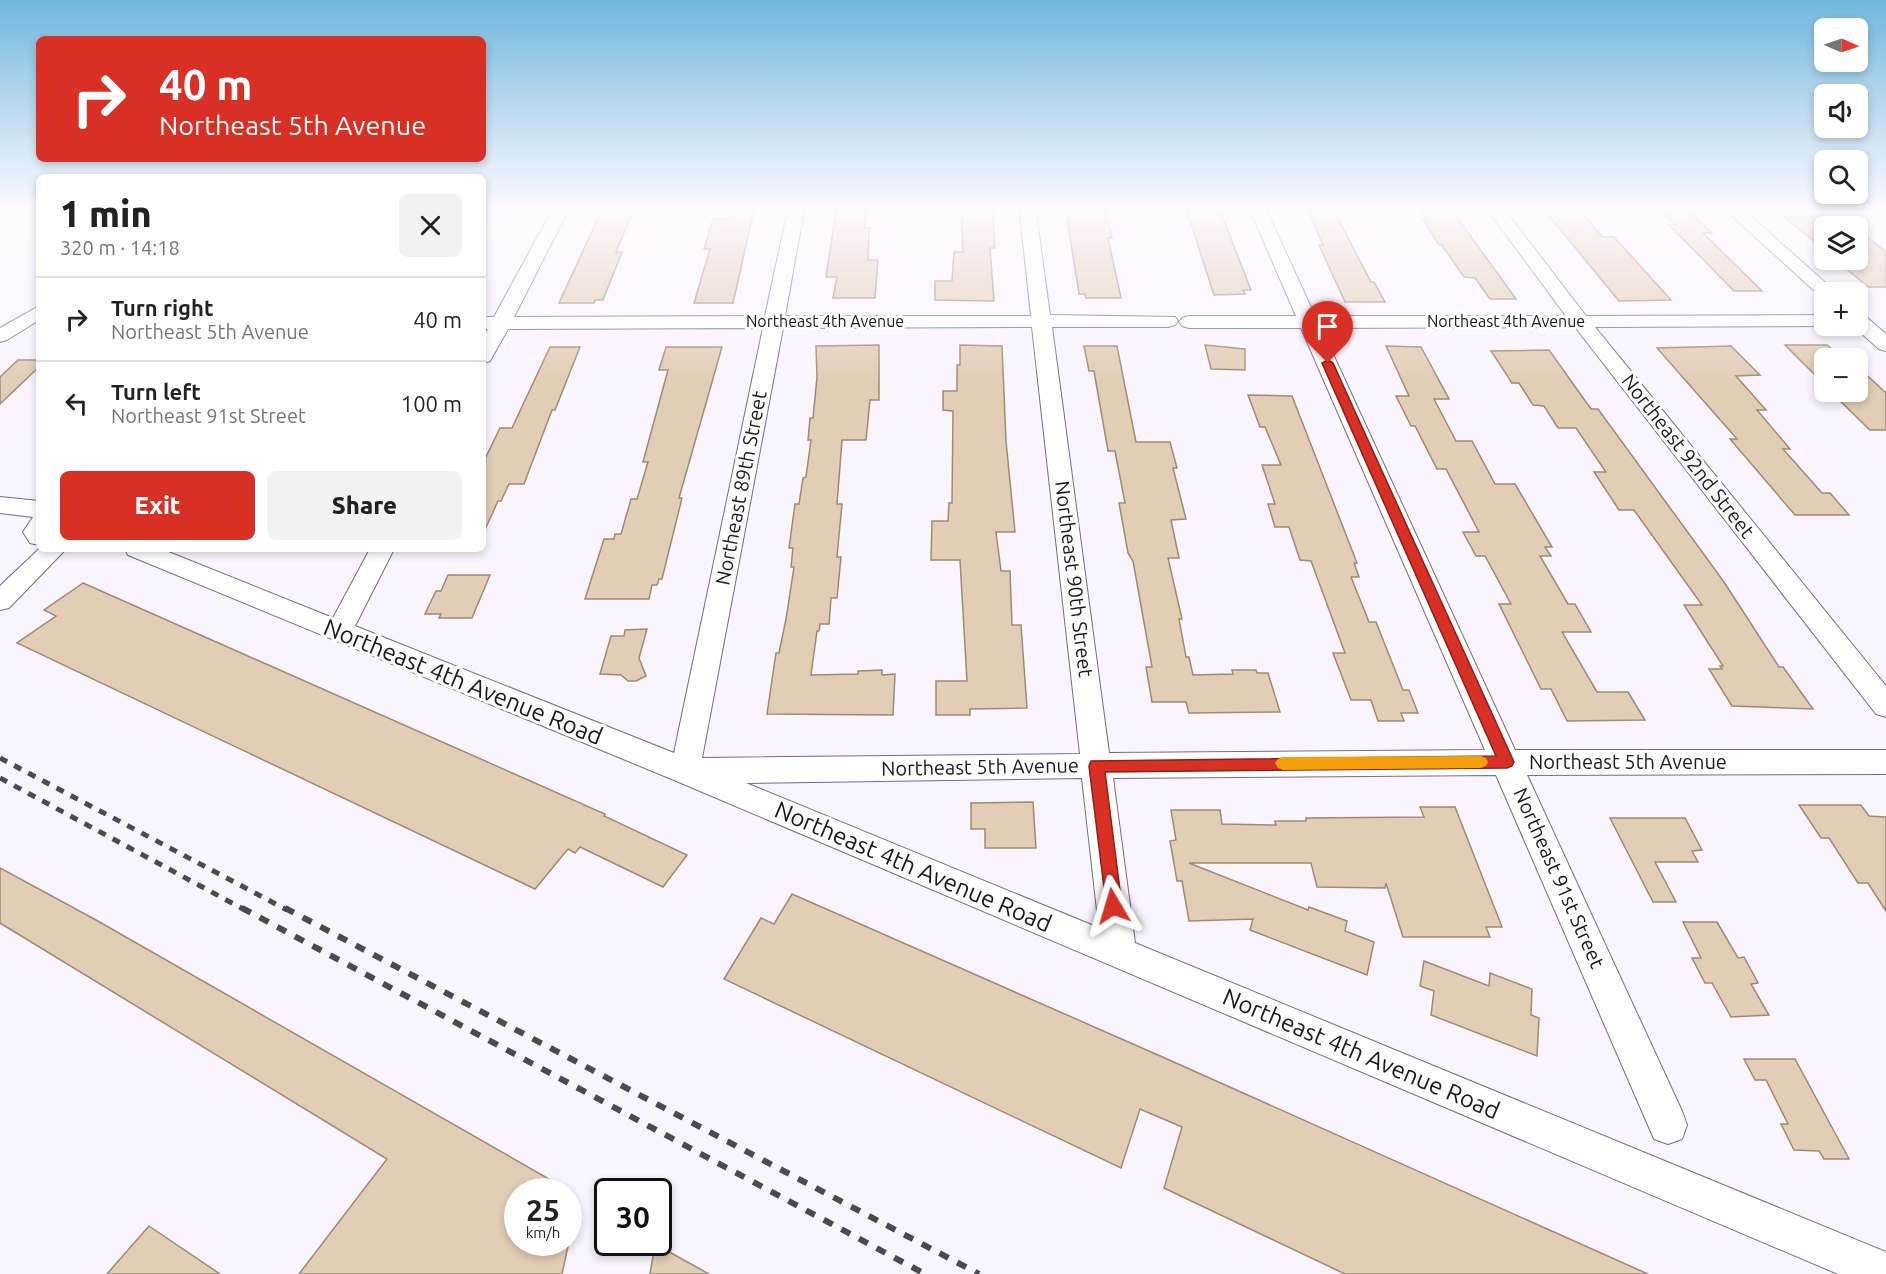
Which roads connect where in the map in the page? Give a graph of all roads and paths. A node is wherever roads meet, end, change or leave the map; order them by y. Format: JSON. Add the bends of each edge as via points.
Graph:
{"nodes":[{"id":1,"x":527,"y":264,"type":"edge"},
{"id":2,"x":785,"y":264,"type":"edge"},
{"id":3,"x":1035,"y":264,"type":"edge"},
{"id":4,"x":1283,"y":264,"type":"edge"},
{"id":5,"x":1537,"y":264,"type":"edge"},
{"id":6,"x":1796,"y":264,"type":"edge"},
{"id":7,"x":1816,"y":282,"type":"edge"},
{"id":8,"x":1579,"y":320,"type":"junction"},
{"id":9,"x":1868,"y":320,"type":"edge"},
{"id":10,"x":774,"y":321,"type":"junction"},
{"id":11,"x":1042,"y":321,"type":"junction"},
{"id":12,"x":1168,"y":321,"type":"dead end"},
{"id":13,"x":1309,"y":321,"type":"junction"},
{"id":14,"x":1814,"y":321,"type":"edge"},
{"id":15,"x":1886,"y":321,"type":"edge"},
{"id":16,"x":1189,"y":322,"type":"dead end"},
{"id":17,"x":31,"y":323,"type":"edge"},
{"id":18,"x":492,"y":323,"type":"edge"},
{"id":19,"x":0,"y":326,"type":"edge"},
{"id":20,"x":1868,"y":329,"type":"edge"},
{"id":21,"x":0,"y":336,"type":"edge"},
{"id":22,"x":1886,"y":345,"type":"edge"},
{"id":23,"x":486,"y":346,"type":"edge"},
{"id":24,"x":3,"y":506,"type":"edge"},
{"id":25,"x":36,"y":526,"type":"edge"},
{"id":26,"x":36,"y":532,"type":"edge"},
{"id":27,"x":51,"y":552,"type":"edge"},
{"id":28,"x":144,"y":552,"type":"edge"},
{"id":29,"x":380,"y":552,"type":"edge"},
{"id":30,"x":0,"y":596,"type":"edge"},
{"id":31,"x":0,"y":601,"type":"edge"},
{"id":32,"x":339,"y":633,"type":"junction"},
{"id":33,"x":1886,"y":706,"type":"edge"},
{"id":34,"x":1507,"y":762,"type":"junction"},
{"id":35,"x":1886,"y":762,"type":"edge"},
{"id":36,"x":1097,"y":766,"type":"junction"},
{"id":37,"x":685,"y":771,"type":"junction"},
{"id":38,"x":1119,"y":953,"type":"junction"},
{"id":39,"x":1668,"y":1125,"type":"dead end"},
{"id":40,"x":1886,"y":1273,"type":"edge"}],
"edges":[{"from":1,"to":18,"type":"street"},
{"from":2,"to":10,"type":"street","name":"Northeast 89th Street"},
{"from":3,"to":11,"type":"street","name":"Northeast 90th Street"},
{"from":4,"to":13,"type":"street","name":"Northeast 91st Street"},
{"from":5,"to":8,"type":"street","name":"Northeast 92nd Street"},
{"from":6,"to":7,"type":"street"},
{"from":8,"to":13,"type":"street","name":"Northeast 4th Avenue"},
{"from":8,"to":14,"type":"street","name":"Northeast 4th Avenue"},
{"from":8,"to":33,"type":"street","name":"Northeast 92nd Street"},
{"from":9,"to":15,"type":"street"},
{"from":10,"to":11,"type":"street","name":"Northeast 4th Avenue"},
{"from":10,"to":18,"type":"street","name":"Northeast 4th Avenue"},
{"from":10,"to":37,"type":"street","name":"Northeast 89th Street"},
{"from":11,"to":12,"type":"street","name":"Northeast 4th Avenue"},
{"from":11,"to":36,"type":"street","name":"Northeast 90th Street"},
{"from":13,"to":16,"type":"street","name":"Northeast 4th Avenue"},
{"from":13,"to":34,"type":"street","name":"Northeast 91st Street"},
{"from":17,"to":19,"type":"street"},
{"from":17,"to":21,"type":"street"},
{"from":18,"to":23,"type":"street"},
{"from":20,"to":22,"type":"street"},
{"from":24,"to":25,"type":"street","via":[[13,516]]},
{"from":26,"to":30,"type":"street"},
{"from":27,"to":31,"type":"street"},
{"from":28,"to":32,"type":"street","name":"Northeast 4th Avenue Road"},
{"from":29,"to":32,"type":"street"},
{"from":32,"to":37,"type":"street","name":"Northeast 4th Avenue Road"},
{"from":34,"to":35,"type":"street","name":"Northeast 5th Avenue"},
{"from":34,"to":36,"type":"street","name":"Northeast 5th Avenue"},
{"from":34,"to":39,"type":"street","name":"Northeast 91st Street"},
{"from":36,"to":37,"type":"street","name":"Northeast 5th Avenue"},
{"from":36,"to":38,"type":"street","name":"Northeast 90th Street"},
{"from":37,"to":38,"type":"street","name":"Northeast 4th Avenue Road"},
{"from":38,"to":40,"type":"street","name":"Northeast 4th Avenue Road"}]}
